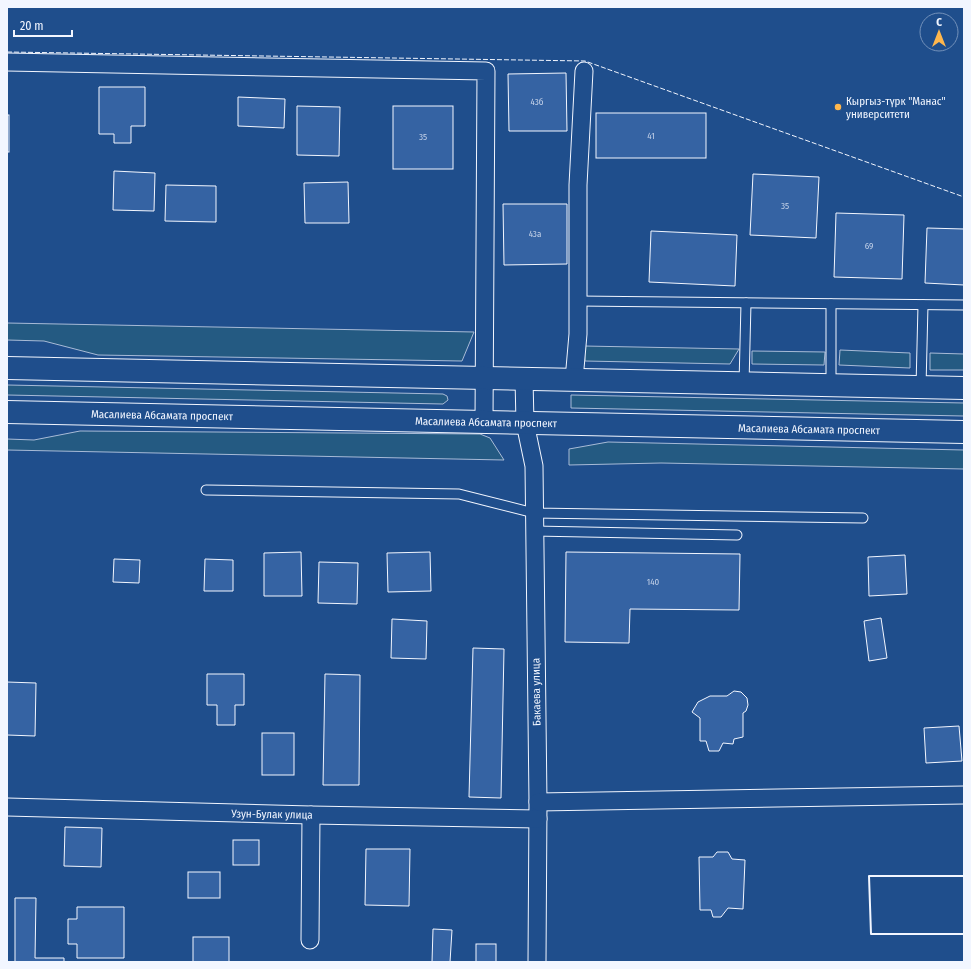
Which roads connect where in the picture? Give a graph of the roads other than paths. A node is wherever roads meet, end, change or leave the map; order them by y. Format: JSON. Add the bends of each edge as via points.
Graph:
{"nodes":[{"id":1,"x":7,"y":62,"type":"edge"},
{"id":2,"x":584,"y":71,"type":"dead end"},
{"id":3,"x":578,"y":301,"type":"junction"},
{"id":4,"x":746,"y":304,"type":"junction"},
{"id":5,"x":831,"y":304,"type":"junction"},
{"id":6,"x":923,"y":305,"type":"junction"},
{"id":7,"x":964,"y":305,"type":"edge"},
{"id":8,"x":7,"y":368,"type":"edge"},
{"id":9,"x":484,"y":378,"type":"junction"},
{"id":10,"x":524,"y":379,"type":"junction"},
{"id":11,"x":574,"y":380,"type":"junction"},
{"id":12,"x":744,"y":384,"type":"junction"},
{"id":13,"x":831,"y":386,"type":"junction"},
{"id":14,"x":921,"y":387,"type":"junction"},
{"id":15,"x":964,"y":388,"type":"edge"},
{"id":16,"x":7,"y":412,"type":"edge"},
{"id":17,"x":484,"y":422,"type":"junction"},
{"id":18,"x":525,"y":422,"type":"junction"},
{"id":19,"x":964,"y":432,"type":"edge"},
{"id":20,"x":206,"y":490,"type":"dead end"},
{"id":21,"x":534,"y":512,"type":"junction"},
{"id":22,"x":863,"y":518,"type":"dead end"},
{"id":23,"x":534,"y":531,"type":"junction"},
{"id":24,"x":737,"y":535,"type":"dead end"},
{"id":25,"x":964,"y":795,"type":"edge"},
{"id":26,"x":538,"y":802,"type":"junction"},
{"id":27,"x":7,"y":807,"type":"edge"},
{"id":28,"x":311,"y":815,"type":"junction"},
{"id":29,"x":538,"y":819,"type":"junction"},
{"id":30,"x":310,"y":940,"type":"dead end"},
{"id":31,"x":537,"y":962,"type":"edge"}],
"edges":[{"from":1,"to":9,"type":"street","via":[[486,71]]},
{"from":2,"to":3,"type":"street","via":[[578,185]]},
{"from":3,"to":4,"type":"lane"},
{"from":3,"to":11,"type":"street"},
{"from":4,"to":5,"type":"lane"},
{"from":4,"to":12,"type":"lane"},
{"from":5,"to":6,"type":"lane"},
{"from":5,"to":13,"type":"lane"},
{"from":6,"to":7,"type":"lane"},
{"from":6,"to":14,"type":"lane"},
{"from":8,"to":9,"type":"main road"},
{"from":9,"to":10,"type":"main road"},
{"from":9,"to":17,"type":"street"},
{"from":10,"to":11,"type":"main road"},
{"from":10,"to":18,"type":"street","name":"Бакаева улица"},
{"from":11,"to":12,"type":"main road"},
{"from":12,"to":13,"type":"main road"},
{"from":13,"to":14,"type":"main road"},
{"from":14,"to":15,"type":"main road"},
{"from":16,"to":17,"type":"main road","name":"Масалиева Абсамата проспект"},
{"from":17,"to":18,"type":"main road","name":"Масалиева Абсамата проспект"},
{"from":18,"to":19,"type":"main road","name":"Масалиева Абсамата проспект"},
{"from":18,"to":21,"type":"street","name":"Бакаева улица","via":[[534,466]]},
{"from":20,"to":21,"type":"lane","via":[[459,494]]},
{"from":21,"to":22,"type":"lane"},
{"from":21,"to":23,"type":"street","name":"Бакаева улица"},
{"from":23,"to":24,"type":"lane"},
{"from":23,"to":26,"type":"street","name":"Бакаева улица"},
{"from":25,"to":26,"type":"street"},
{"from":26,"to":29,"type":"street","name":"Бакаева улица"},
{"from":27,"to":28,"type":"street","name":"Узун-Булак улица"},
{"from":28,"to":29,"type":"street","name":"Узун-Булак улица"},
{"from":28,"to":30,"type":"street"},
{"from":29,"to":31,"type":"street","name":"Бакаева улица"}]}
